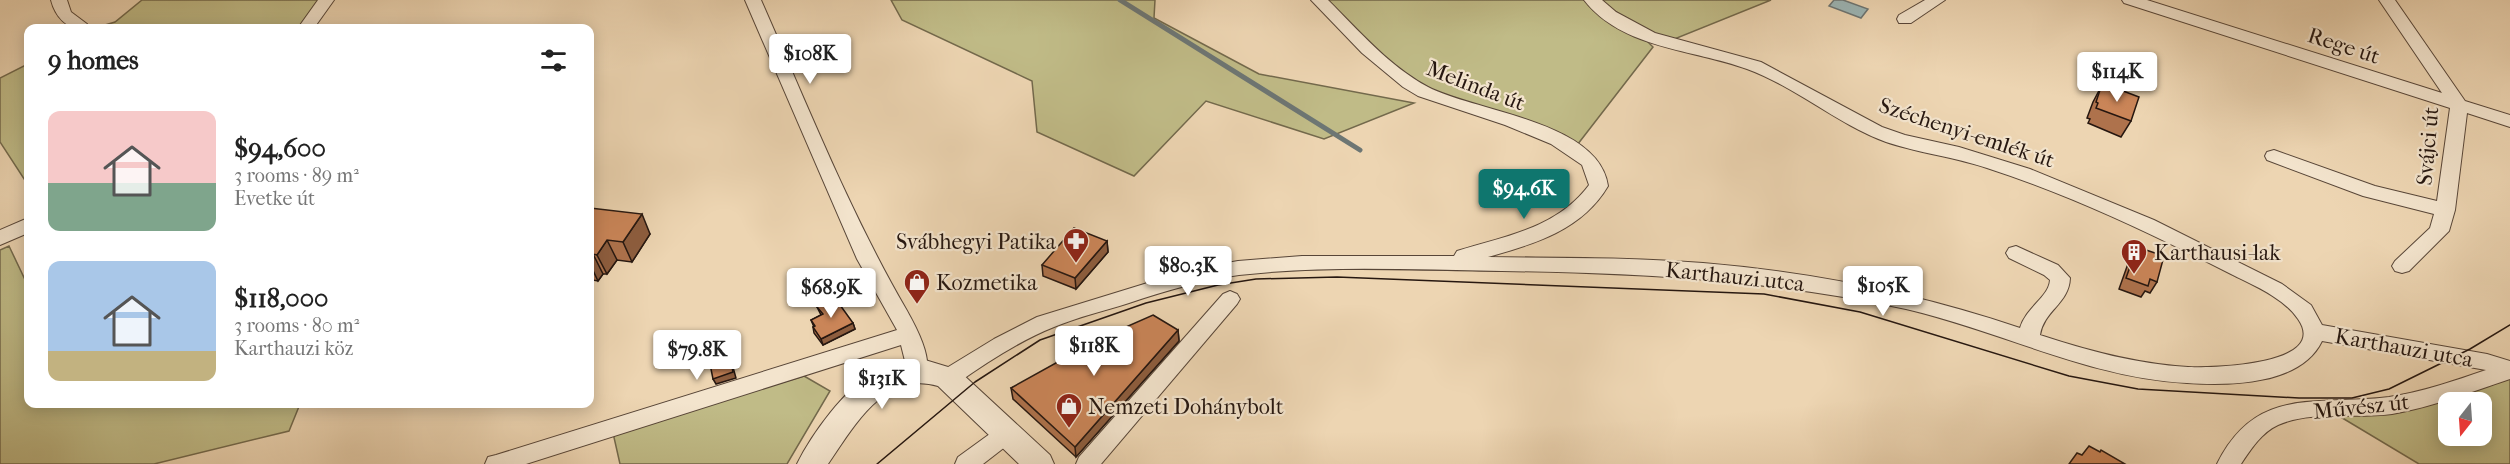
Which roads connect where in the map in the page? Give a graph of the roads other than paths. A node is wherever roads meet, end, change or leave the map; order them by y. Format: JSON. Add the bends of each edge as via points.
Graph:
{"nodes":[{"id":1,"x":59,"y":0,"type":"edge"},
{"id":2,"x":326,"y":0,"type":"edge"},
{"id":3,"x":753,"y":0,"type":"edge"},
{"id":4,"x":1319,"y":0,"type":"edge"},
{"id":5,"x":1592,"y":0,"type":"edge"},
{"id":6,"x":1937,"y":0,"type":"edge"},
{"id":7,"x":2130,"y":0,"type":"edge"},
{"id":8,"x":2387,"y":0,"type":"edge"},
{"id":9,"x":1905,"y":19,"type":"dead end"},
{"id":10,"x":80,"y":24,"type":"dead end"},
{"id":11,"x":309,"y":24,"type":"edge"},
{"id":12,"x":2459,"y":105,"type":"junction"},
{"id":13,"x":2510,"y":121,"type":"edge"},
{"id":14,"x":2274,"y":156,"type":"dead end"},
{"id":15,"x":2445,"y":210,"type":"junction"},
{"id":16,"x":24,"y":227,"type":"edge"},
{"id":17,"x":0,"y":238,"type":"edge"},
{"id":18,"x":2016,"y":254,"type":"dead end"},
{"id":19,"x":1438,"y":263,"type":"junction"},
{"id":20,"x":2402,"y":266,"type":"dead end"},
{"id":21,"x":1230,"y":299,"type":"dead end"},
{"id":22,"x":2313,"y":331,"type":"junction"},
{"id":23,"x":910,"y":334,"type":"junction"},
{"id":24,"x":2029,"y":337,"type":"junction"},
{"id":25,"x":2510,"y":370,"type":"edge"},
{"id":26,"x":917,"y":371,"type":"junction"},
{"id":27,"x":948,"y":378,"type":"junction"},
{"id":28,"x":1006,"y":434,"type":"junction"},
{"id":29,"x":496,"y":464,"type":"edge"},
{"id":30,"x":812,"y":464,"type":"edge"},
{"id":31,"x":966,"y":464,"type":"edge"},
{"id":32,"x":1039,"y":464,"type":"edge"},
{"id":33,"x":1087,"y":464,"type":"edge"},
{"id":34,"x":2228,"y":464,"type":"edge"}],
"edges":[{"from":1,"to":10,"type":"street","via":[[68,19]]},
{"from":2,"to":11,"type":"street"},
{"from":3,"to":23,"type":"street","via":[[867,259]]},
{"from":4,"to":19,"type":"street","name":"Melinda út","via":[[1408,84],[1574,149],[1591,162],[1598,175],[1599,186],[1585,205],[1550,228],[1522,242]]},
{"from":5,"to":22,"type":"street","name":"Széchenyi-emlék út","via":[[1603,12],[1642,36],[1750,64],[1879,132],[2020,173],[2147,223],[2280,292],[2299,306]]},
{"from":6,"to":9,"type":"street"},
{"from":7,"to":12,"type":"street","name":"Rege út"},
{"from":8,"to":12,"type":"street","name":"Svájci út"},
{"from":12,"to":13,"type":"street","name":"Rege út"},
{"from":12,"to":15,"type":"street","name":"Svájci út"},
{"from":14,"to":15,"type":"street","name":"Svájci út","via":[[2370,191]]},
{"from":15,"to":20,"type":"street","name":"Svájci út","via":[[2439,231]]},
{"from":16,"to":17,"type":"street"},
{"from":18,"to":24,"type":"street","via":[[2060,278],[2061,286],[2034,318]]},
{"from":19,"to":24,"type":"street","name":"Karthauzi utca","via":[[1680,270],[1780,278],[1940,309]]},
{"from":19,"to":27,"type":"street","name":"Karthauzi utca","via":[[1237,268],[1173,280],[1037,325]]},
{"from":21,"to":33,"type":"street"},
{"from":22,"to":24,"type":"street","name":"Karthauzi utca","via":[[2312,341],[2304,352],[2282,365],[2241,374],[2210,375],[2118,366]]},
{"from":22,"to":25,"type":"street","name":"Karthauzi utca","via":[[2487,362]]},
{"from":23,"to":26,"type":"street"},
{"from":23,"to":29,"type":"street"},
{"from":25,"to":34,"type":"street","name":"Művész út","via":[[2416,401],[2327,409],[2268,420],[2252,432]]},
{"from":26,"to":27,"type":"street"},
{"from":26,"to":30,"type":"street","via":[[905,372],[869,390],[837,424]]},
{"from":27,"to":28,"type":"street"},
{"from":28,"to":31,"type":"street"},
{"from":28,"to":32,"type":"street"}]}
